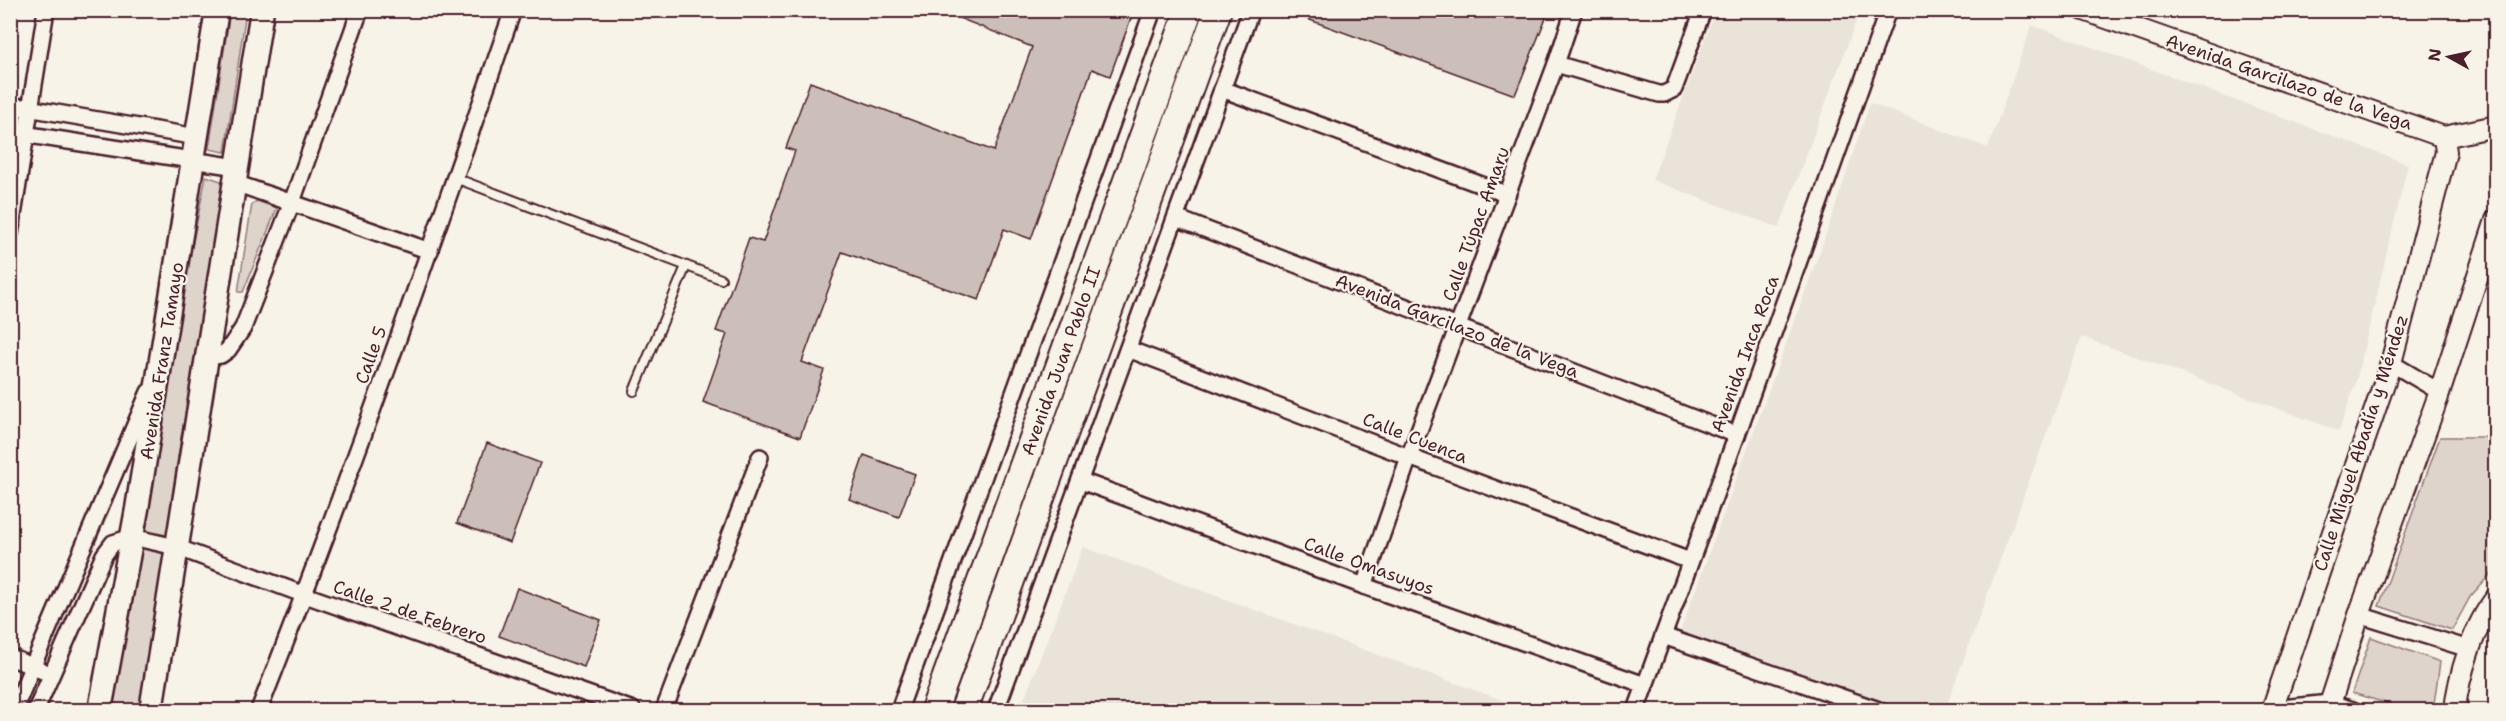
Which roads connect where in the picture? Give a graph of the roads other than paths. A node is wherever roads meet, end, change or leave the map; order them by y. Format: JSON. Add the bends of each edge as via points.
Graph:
{"nodes":[{"id":1,"x":46,"y":10,"type":"edge"},
{"id":2,"x":217,"y":10,"type":"edge"},
{"id":3,"x":262,"y":10,"type":"edge"},
{"id":4,"x":360,"y":10,"type":"edge"},
{"id":5,"x":513,"y":10,"type":"edge"},
{"id":6,"x":1153,"y":10,"type":"edge"},
{"id":7,"x":1189,"y":10,"type":"edge"},
{"id":8,"x":1218,"y":10,"type":"edge"},
{"id":9,"x":1251,"y":10,"type":"edge"},
{"id":10,"x":1574,"y":10,"type":"edge"},
{"id":11,"x":1703,"y":10,"type":"edge"},
{"id":12,"x":1888,"y":10,"type":"edge"},
{"id":13,"x":2084,"y":10,"type":"edge"},
{"id":14,"x":1556,"y":64,"type":"junction"},
{"id":15,"x":1222,"y":89,"type":"junction"},
{"id":16,"x":10,"y":105,"type":"edge"},
{"id":17,"x":31,"y":108,"type":"junction"},
{"id":18,"x":2496,"y":126,"type":"edge"},
{"id":19,"x":18,"y":134,"type":"edge"},
{"id":20,"x":197,"y":137,"type":"junction"},
{"id":21,"x":2445,"y":137,"type":"junction"},
{"id":22,"x":194,"y":160,"type":"junction"},
{"id":23,"x":236,"y":175,"type":"junction"},
{"id":24,"x":455,"y":178,"type":"junction"},
{"id":25,"x":1506,"y":194,"type":"junction"},
{"id":26,"x":292,"y":202,"type":"junction"},
{"id":27,"x":1176,"y":218,"type":"junction"},
{"id":28,"x":2496,"y":220,"type":"edge"},
{"id":29,"x":10,"y":234,"type":"edge"},
{"id":30,"x":430,"y":251,"type":"junction"},
{"id":31,"x":686,"y":266,"type":"junction"},
{"id":32,"x":721,"y":279,"type":"dead end"},
{"id":33,"x":1459,"y":327,"type":"junction"},
{"id":34,"x":1128,"y":349,"type":"junction"},
{"id":35,"x":207,"y":357,"type":"junction"},
{"id":36,"x":162,"y":362,"type":"junction"},
{"id":37,"x":2391,"y":363,"type":"junction"},
{"id":38,"x":634,"y":391,"type":"dead end"},
{"id":39,"x":2440,"y":392,"type":"junction"},
{"id":40,"x":1737,"y":435,"type":"junction"},
{"id":41,"x":760,"y":457,"type":"dead end"},
{"id":42,"x":1409,"y":457,"type":"junction"},
{"id":43,"x":1081,"y":480,"type":"junction"},
{"id":44,"x":132,"y":537,"type":"junction"},
{"id":45,"x":176,"y":547,"type":"junction"},
{"id":46,"x":1690,"y":561,"type":"junction"},
{"id":47,"x":1364,"y":586,"type":"junction"},
{"id":48,"x":305,"y":596,"type":"junction"},
{"id":49,"x":2496,"y":598,"type":"edge"},
{"id":50,"x":2359,"y":615,"type":"junction"},
{"id":51,"x":1663,"y":636,"type":"junction"},
{"id":52,"x":2469,"y":649,"type":"junction"},
{"id":53,"x":10,"y":657,"type":"edge"},
{"id":54,"x":34,"y":666,"type":"junction"},
{"id":55,"x":51,"y":675,"type":"junction"},
{"id":56,"x":1645,"y":684,"type":"junction"},
{"id":57,"x":2329,"y":707,"type":"edge"},
{"id":58,"x":2272,"y":710,"type":"edge"},
{"id":59,"x":14,"y":711,"type":"edge"},
{"id":60,"x":36,"y":711,"type":"edge"},
{"id":61,"x":100,"y":711,"type":"edge"},
{"id":62,"x":151,"y":711,"type":"edge"},
{"id":63,"x":259,"y":711,"type":"edge"},
{"id":64,"x":633,"y":711,"type":"edge"},
{"id":65,"x":664,"y":711,"type":"edge"},
{"id":66,"x":899,"y":711,"type":"edge"},
{"id":67,"x":934,"y":711,"type":"edge"},
{"id":68,"x":964,"y":711,"type":"edge"},
{"id":69,"x":996,"y":711,"type":"edge"},
{"id":70,"x":1636,"y":711,"type":"edge"},
{"id":71,"x":1879,"y":711,"type":"edge"},
{"id":72,"x":2353,"y":711,"type":"edge"},
{"id":73,"x":2456,"y":711,"type":"edge"}],
"edges":[{"from":1,"to":17,"type":"street"},
{"from":2,"to":20,"type":"main road","name":"Avenida Franz Tamayo"},
{"from":3,"to":23,"type":"main road"},
{"from":4,"to":26,"type":"street"},
{"from":5,"to":24,"type":"street","name":"Calle 5"},
{"from":6,"to":66,"type":"street","name":"Avenida Juan Pablo II"},
{"from":7,"to":67,"type":"highway","name":"Avenida Juan Pablo II"},
{"from":8,"to":68,"type":"highway","name":"Avenida Juan Pablo II"},
{"from":9,"to":15,"type":"street"},
{"from":10,"to":14,"type":"street","name":"Calle Túpac Amaru"},
{"from":11,"to":14,"type":"street","via":[[1674,90],[1669,93],[1659,94]]},
{"from":12,"to":40,"type":"street","name":"Avenida Inca Roca"},
{"from":13,"to":21,"type":"street","name":"Avenida Garcilazo de la Vega"},
{"from":14,"to":25,"type":"street","name":"Calle Túpac Amaru"},
{"from":15,"to":25,"type":"street"},
{"from":15,"to":27,"type":"street"},
{"from":16,"to":17,"type":"street"},
{"from":17,"to":19,"type":"street"},
{"from":17,"to":20,"type":"street"},
{"from":18,"to":21,"type":"street"},
{"from":19,"to":22,"type":"street"},
{"from":19,"to":29,"type":"street"},
{"from":20,"to":22,"type":"main road","name":"Avenida Franz Tamayo"},
{"from":21,"to":37,"type":"street","name":"Calle Miguel Abadía y Méndez","via":[[2446,152]]},
{"from":22,"to":23,"type":"street"},
{"from":22,"to":36,"type":"main road","name":"Avenida Franz Tamayo"},
{"from":23,"to":26,"type":"street"},
{"from":23,"to":35,"type":"main road"},
{"from":24,"to":30,"type":"street","name":"Calle 5"},
{"from":24,"to":31,"type":"lane"},
{"from":25,"to":33,"type":"street","name":"Calle Túpac Amaru"},
{"from":26,"to":30,"type":"street"},
{"from":26,"to":35,"type":"street","via":[[243,328],[228,350]]},
{"from":27,"to":33,"type":"street","name":"Avenida Garcilazo de la Vega"},
{"from":27,"to":34,"type":"street"},
{"from":28,"to":39,"type":"street"},
{"from":30,"to":48,"type":"street","name":"Calle 5"},
{"from":31,"to":32,"type":"lane"},
{"from":31,"to":38,"type":"lane"},
{"from":33,"to":40,"type":"street","name":"Avenida Garcilazo de la Vega"},
{"from":33,"to":42,"type":"street","name":"Calle Túpac Amaru"},
{"from":34,"to":42,"type":"street","name":"Calle Cuenca"},
{"from":34,"to":43,"type":"street"},
{"from":35,"to":45,"type":"main road"},
{"from":36,"to":44,"type":"main road","name":"Avenida Franz Tamayo"},
{"from":36,"to":54,"type":"street"},
{"from":37,"to":39,"type":"street"},
{"from":37,"to":58,"type":"street","name":"Calle Miguel Abadía y Méndez"},
{"from":39,"to":50,"type":"street"},
{"from":40,"to":46,"type":"street","name":"Avenida Inca Roca"},
{"from":41,"to":65,"type":"street"},
{"from":42,"to":46,"type":"street","name":"Calle Cuenca"},
{"from":42,"to":47,"type":"street","name":"Calle Túpac Amaru"},
{"from":43,"to":47,"type":"street","name":"Calle Omasuyos"},
{"from":43,"to":69,"type":"street"},
{"from":44,"to":45,"type":"street","name":"Calle 2 de Febrero"},
{"from":44,"to":55,"type":"street","via":[[112,543],[104,555]]},
{"from":44,"to":61,"type":"main road","name":"Avenida Franz Tamayo"},
{"from":45,"to":48,"type":"street","name":"Calle 2 de Febrero"},
{"from":45,"to":62,"type":"main road"},
{"from":46,"to":51,"type":"street","name":"Avenida Inca Roca"},
{"from":47,"to":56,"type":"street","name":"Calle Omasuyos"},
{"from":48,"to":63,"type":"street","name":"Calle 5"},
{"from":48,"to":64,"type":"street","name":"Calle 2 de Febrero"},
{"from":49,"to":52,"type":"street"},
{"from":50,"to":52,"type":"street"},
{"from":50,"to":57,"type":"street"},
{"from":51,"to":56,"type":"street","name":"Avenida Inca Roca"},
{"from":51,"to":71,"type":"street"},
{"from":52,"to":73,"type":"street"},
{"from":53,"to":54,"type":"street"},
{"from":54,"to":55,"type":"street"},
{"from":54,"to":59,"type":"street"},
{"from":55,"to":60,"type":"street"},
{"from":56,"to":70,"type":"street","name":"Avenida Inca Roca"},
{"from":57,"to":58,"type":"street"},
{"from":57,"to":72,"type":"street"}]}
